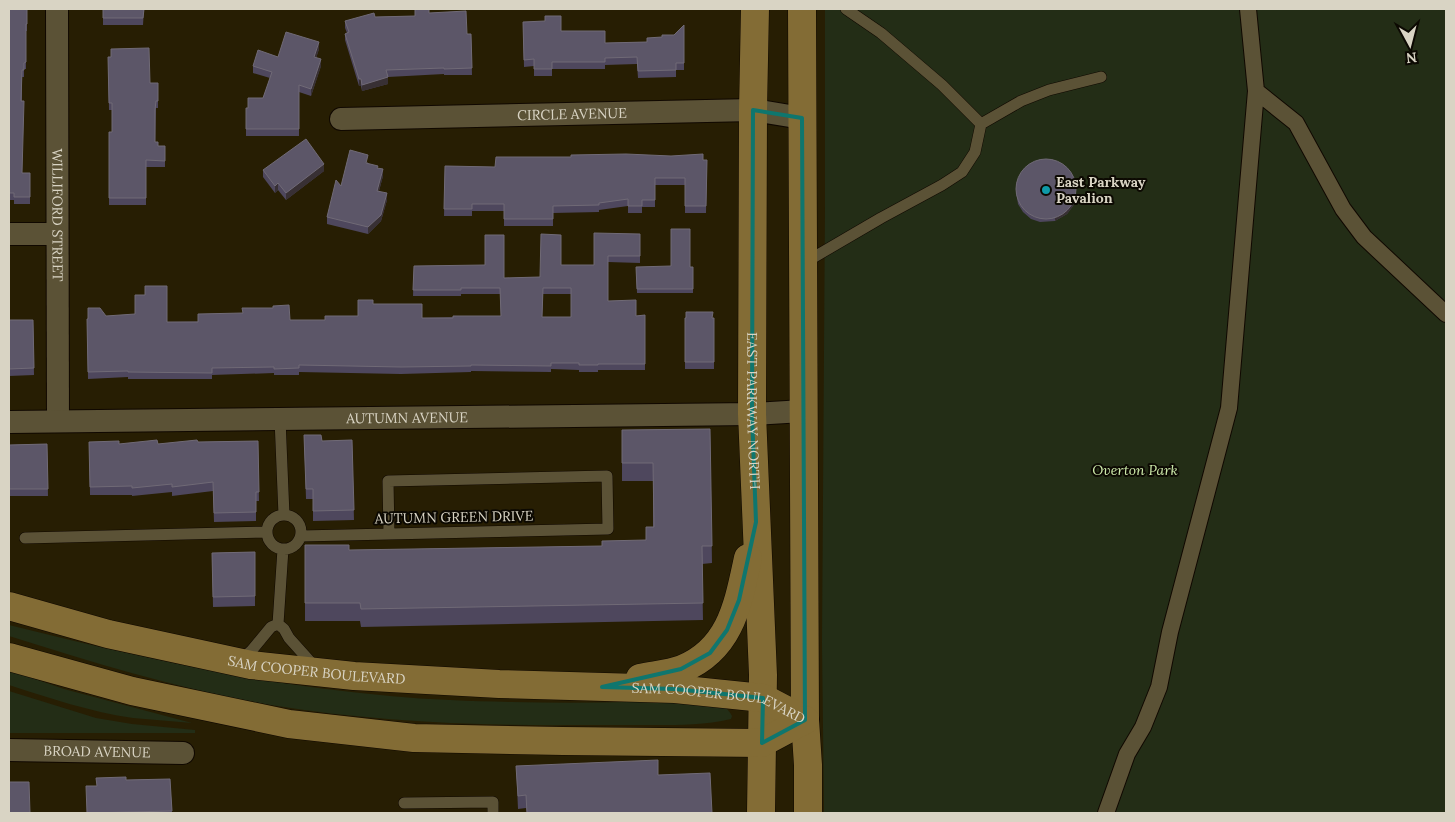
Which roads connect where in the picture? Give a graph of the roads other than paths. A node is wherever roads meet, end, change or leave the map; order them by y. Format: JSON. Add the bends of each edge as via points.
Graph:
{"nodes":[{"id":1,"x":57,"y":9,"type":"edge"},
{"id":2,"x":755,"y":9,"type":"edge"},
{"id":3,"x":802,"y":9,"type":"edge"},
{"id":4,"x":846,"y":9,"type":"edge"},
{"id":5,"x":1248,"y":9,"type":"edge"},
{"id":6,"x":1101,"y":77,"type":"dead end"},
{"id":7,"x":1256,"y":91,"type":"junction"},
{"id":8,"x":753,"y":110,"type":"junction"},
{"id":9,"x":802,"y":118,"type":"junction"},
{"id":10,"x":341,"y":119,"type":"dead end"},
{"id":11,"x":981,"y":124,"type":"junction"},
{"id":12,"x":9,"y":234,"type":"edge"},
{"id":13,"x":57,"y":234,"type":"junction"},
{"id":14,"x":803,"y":264,"type":"junction"},
{"id":15,"x":1446,"y":314,"type":"edge"},
{"id":16,"x":803,"y":411,"type":"junction"},
{"id":17,"x":752,"y":414,"type":"junction"},
{"id":18,"x":280,"y":419,"type":"junction"},
{"id":19,"x":58,"y":421,"type":"junction"},
{"id":20,"x":9,"y":422,"type":"edge"},
{"id":21,"x":284,"y":515,"type":"junction"},
{"id":22,"x":756,"y":522,"type":"junction"},
{"id":23,"x":266,"y":532,"type":"junction"},
{"id":24,"x":390,"y":534,"type":"junction"},
{"id":25,"x":301,"y":536,"type":"junction"},
{"id":26,"x":25,"y":538,"type":"dead end"},
{"id":27,"x":283,"y":549,"type":"junction"},
{"id":28,"x":9,"y":606,"type":"edge"},
{"id":29,"x":278,"y":624,"type":"junction"},
{"id":30,"x":9,"y":657,"type":"edge"},
{"id":31,"x":238,"y":662,"type":"junction"},
{"id":32,"x":319,"y":672,"type":"junction"},
{"id":33,"x":602,"y":687,"type":"junction"},
{"id":34,"x":763,"y":698,"type":"junction"},
{"id":35,"x":805,"y":720,"type":"junction"},
{"id":36,"x":762,"y":743,"type":"junction"},
{"id":37,"x":9,"y":750,"type":"edge"},
{"id":38,"x":184,"y":753,"type":"dead end"},
{"id":39,"x":404,"y":803,"type":"dead end"},
{"id":40,"x":493,"y":813,"type":"edge"},
{"id":41,"x":761,"y":813,"type":"edge"},
{"id":42,"x":808,"y":813,"type":"edge"},
{"id":43,"x":1106,"y":813,"type":"edge"}],
"edges":[{"from":1,"to":13,"type":"street","name":"WILLIFORD STREET"},
{"from":2,"to":8,"type":"main road","name":"EAST PARKWAY NORTH"},
{"from":3,"to":9,"type":"main road"},
{"from":4,"to":11,"type":"lane","via":[[881,33],[942,85]]},
{"from":5,"to":7,"type":"street"},
{"from":6,"to":11,"type":"lane","via":[[1049,90],[1021,101]]},
{"from":7,"to":15,"type":"street","via":[[1296,123],[1343,209],[1364,237]]},
{"from":7,"to":43,"type":"street","via":[[1229,408],[1170,632],[1159,687],[1143,727],[1127,754]]},
{"from":8,"to":9,"type":"street","name":"CIRCLE AVENUE"},
{"from":8,"to":10,"type":"street","name":"CIRCLE AVENUE"},
{"from":8,"to":17,"type":"main road","name":"EAST PARKWAY NORTH"},
{"from":9,"to":14,"type":"main road"},
{"from":11,"to":14,"type":"lane","via":[[975,152],[962,172]]},
{"from":12,"to":13,"type":"street"},
{"from":13,"to":19,"type":"street","name":"WILLIFORD STREET"},
{"from":14,"to":16,"type":"main road"},
{"from":16,"to":17,"type":"street","name":"AUTUMN AVENUE"},
{"from":16,"to":35,"type":"main road"},
{"from":17,"to":18,"type":"street","name":"AUTUMN AVENUE"},
{"from":17,"to":22,"type":"main road","name":"EAST PARKWAY NORTH"},
{"from":18,"to":19,"type":"street","name":"AUTUMN AVENUE"},
{"from":18,"to":21,"type":"lane"},
{"from":19,"to":20,"type":"street","name":"AUTUMN AVENUE"},
{"from":21,"to":23,"type":"lane","via":[[275,517]]},
{"from":21,"to":25,"type":"lane","via":[[297,520]]},
{"from":22,"to":33,"type":"main road","via":[[739,600],[727,630],[710,653],[682,669]]},
{"from":22,"to":34,"type":"main road","name":"EAST PARKWAY NORTH"},
{"from":23,"to":26,"type":"lane"},
{"from":23,"to":27,"type":"lane","via":[[270,543]]},
{"from":24,"to":24,"type":"lane","name":"AUTUMN GREEN DRIVE","via":[[388,481],[607,476],[608,529]]},
{"from":24,"to":25,"type":"lane","name":"AUTUMN GREEN DRIVE"},
{"from":25,"to":27,"type":"lane","via":[[291,548]]},
{"from":27,"to":29,"type":"lane"},
{"from":28,"to":31,"type":"main road","name":"SAM COOPER BOULEVARD","via":[[108,634]]},
{"from":29,"to":31,"type":"lane"},
{"from":29,"to":32,"type":"lane"},
{"from":30,"to":36,"type":"main road","name":"SAM COOPER BOULEVARD","via":[[132,691],[289,724],[414,738]]},
{"from":31,"to":32,"type":"main road","name":"SAM COOPER BOULEVARD"},
{"from":32,"to":33,"type":"main road","name":"SAM COOPER BOULEVARD","via":[[460,682]]},
{"from":33,"to":34,"type":"main road","name":"SAM COOPER BOULEVARD","via":[[675,689]]},
{"from":34,"to":35,"type":"main road","name":"SAM COOPER BOULEVARD"},
{"from":34,"to":36,"type":"main road","name":"EAST PARKWAY NORTH"},
{"from":35,"to":36,"type":"main road","name":"SAM COOPER BOULEVARD"},
{"from":35,"to":42,"type":"main road"},
{"from":36,"to":41,"type":"main road","name":"EAST PARKWAY NORTH"},
{"from":37,"to":38,"type":"street","name":"BROAD AVENUE"},
{"from":39,"to":40,"type":"lane","via":[[493,802]]}]}
